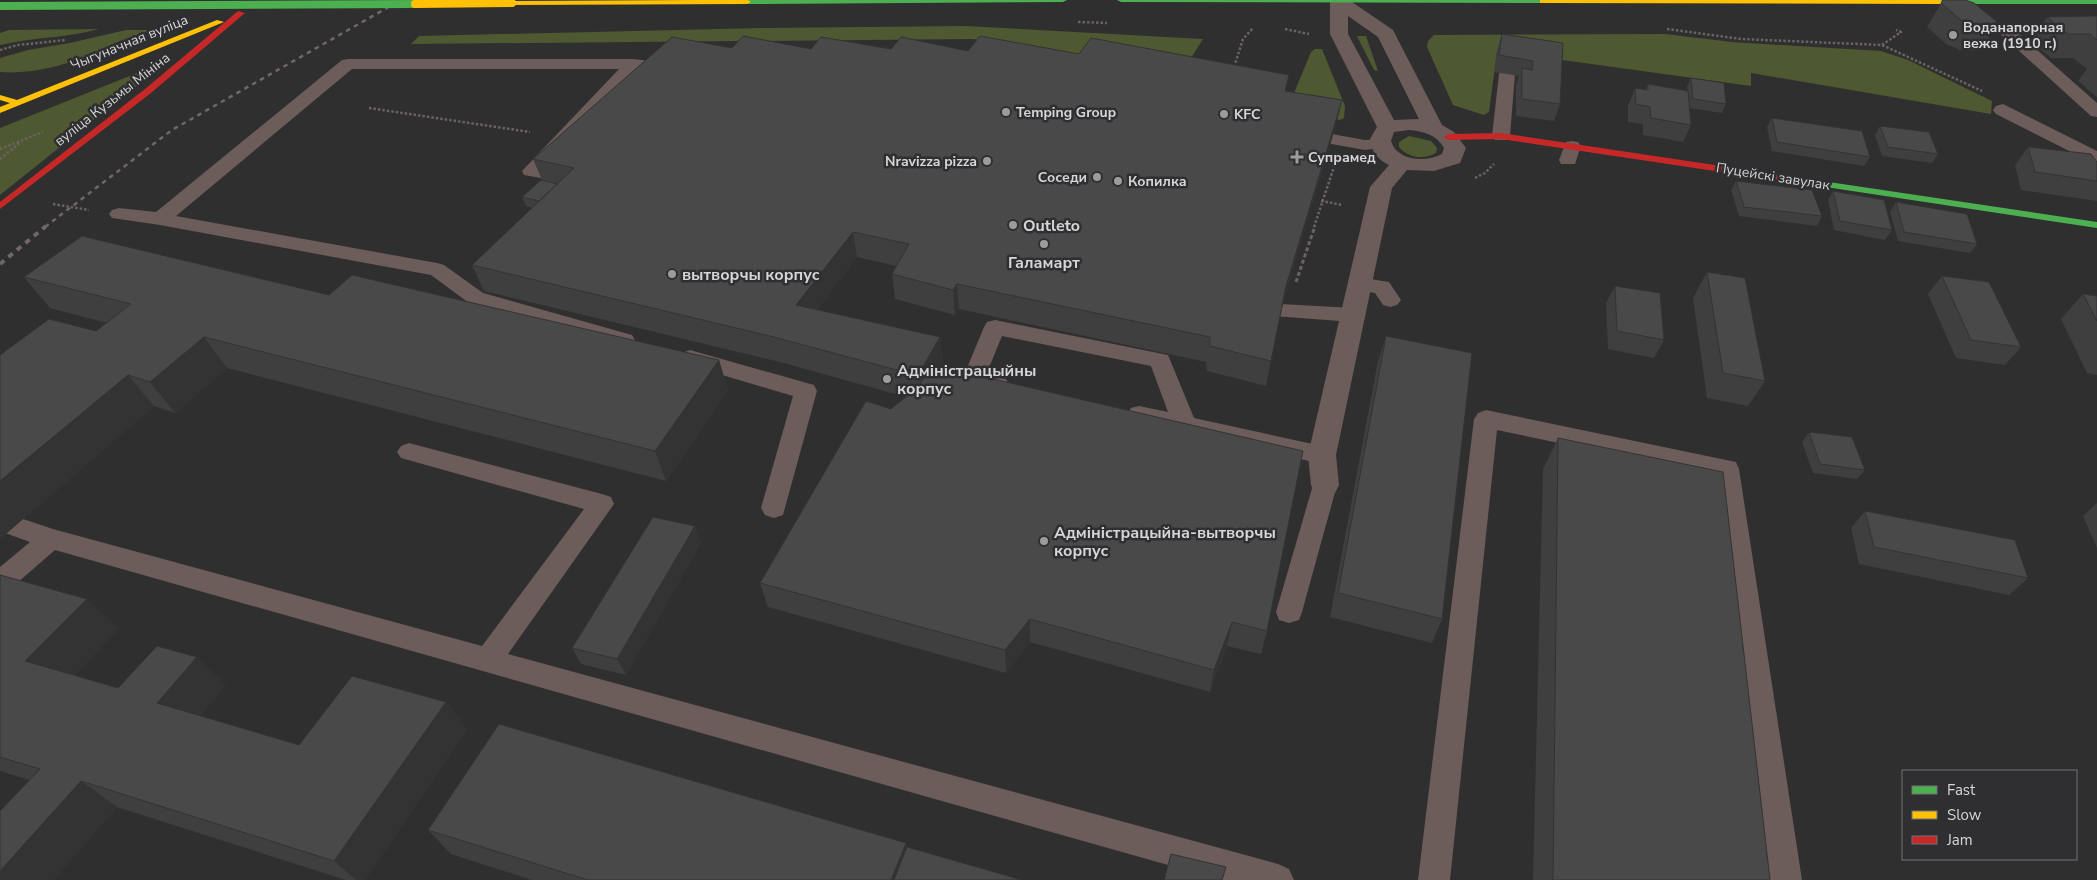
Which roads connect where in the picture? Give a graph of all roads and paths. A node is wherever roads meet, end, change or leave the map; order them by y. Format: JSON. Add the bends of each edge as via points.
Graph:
{"nodes":[{"id":1,"x":267,"y":0,"type":"edge"},
{"id":2,"x":1063,"y":0,"type":"edge"},
{"id":3,"x":1121,"y":0,"type":"edge"},
{"id":4,"x":1339,"y":1,"type":"edge"},
{"id":5,"x":1822,"y":1,"type":"edge"},
{"id":6,"x":2097,"y":2,"type":"edge"},
{"id":7,"x":0,"y":6,"type":"edge"},
{"id":8,"x":241,"y":13,"type":"junction"},
{"id":9,"x":1257,"y":24,"type":"dead end"},
{"id":10,"x":2084,"y":28,"type":"edge"},
{"id":11,"x":1671,"y":31,"type":"dead end"},
{"id":12,"x":633,"y":64,"type":"junction"},
{"id":13,"x":669,"y":68,"type":"edge"},
{"id":14,"x":1507,"y":74,"type":"edge"},
{"id":15,"x":1231,"y":76,"type":"edge"},
{"id":16,"x":1987,"y":89,"type":"dead end"},
{"id":17,"x":0,"y":97,"type":"edge"},
{"id":18,"x":18,"y":103,"type":"junction"},
{"id":19,"x":369,"y":108,"type":"dead end"},
{"id":20,"x":0,"y":110,"type":"edge"},
{"id":21,"x":2003,"y":110,"type":"dead end"},
{"id":22,"x":2097,"y":112,"type":"edge"},
{"id":23,"x":52,"y":128,"type":"dead end"},
{"id":24,"x":1441,"y":133,"type":"junction"},
{"id":25,"x":1384,"y":135,"type":"junction"},
{"id":26,"x":564,"y":136,"type":"junction"},
{"id":27,"x":1501,"y":136,"type":"junction"},
{"id":28,"x":25,"y":139,"type":"junction"},
{"id":29,"x":1338,"y":140,"type":"joint"},
{"id":30,"x":0,"y":149,"type":"edge"},
{"id":31,"x":0,"y":159,"type":"edge"},
{"id":32,"x":2097,"y":159,"type":"edge"},
{"id":33,"x":1402,"y":162,"type":"junction"},
{"id":34,"x":552,"y":174,"type":"edge"},
{"id":35,"x":47,"y":203,"type":"dead end"},
{"id":36,"x":0,"y":206,"type":"edge"},
{"id":37,"x":119,"y":214,"type":"joint"},
{"id":38,"x":160,"y":219,"type":"junction"},
{"id":39,"x":2097,"y":225,"type":"edge"},
{"id":40,"x":1358,"y":284,"type":"junction"},
{"id":41,"x":1390,"y":300,"type":"dead end"},
{"id":42,"x":1283,"y":312,"type":"joint"},
{"id":43,"x":1353,"y":314,"type":"junction"},
{"id":44,"x":646,"y":346,"type":"edge"},
{"id":45,"x":674,"y":354,"type":"edge"},
{"id":46,"x":1021,"y":390,"type":"edge"},
{"id":47,"x":1117,"y":409,"type":"edge"},
{"id":48,"x":1184,"y":423,"type":"junction"},
{"id":49,"x":409,"y":452,"type":"dead end"},
{"id":50,"x":1322,"y":455,"type":"junction"},
{"id":51,"x":1325,"y":485,"type":"joint"},
{"id":52,"x":774,"y":508,"type":"dead end"},
{"id":53,"x":14,"y":526,"type":"dead end"},
{"id":54,"x":51,"y":539,"type":"junction"},
{"id":55,"x":0,"y":582,"type":"edge"},
{"id":56,"x":1289,"y":612,"type":"dead end"},
{"id":57,"x":488,"y":660,"type":"junction"},
{"id":58,"x":1278,"y":880,"type":"edge"},
{"id":59,"x":1434,"y":880,"type":"edge"},
{"id":60,"x":1786,"y":880,"type":"edge"}],
"edges":[{"from":1,"to":8,"type":"main road","name":"Чыгуначная вуліца"},
{"from":2,"to":7,"type":"main road","bridge":true},
{"from":3,"to":4,"type":"main road"},
{"from":4,"to":5,"type":"main road"},
{"from":4,"to":24,"type":"street","via":[[1386,34]]},
{"from":4,"to":25,"type":"street","via":[[1339,34]]},
{"from":5,"to":6,"type":"main road"},
{"from":8,"to":18,"type":"main road","name":"Чыгуначная вуліца"},
{"from":8,"to":36,"type":"main road","name":"вуліца Кузьмы Мініна","via":[[148,91]]},
{"from":9,"to":15,"type":"path","via":[[1243,39]]},
{"from":10,"to":22,"type":"lane","via":[[2004,30]]},
{"from":11,"to":16,"type":"path","via":[[1741,39],[1882,44],[1984,92]]},
{"from":12,"to":13,"type":"lane"},
{"from":12,"to":26,"type":"lane"},
{"from":12,"to":38,"type":"lane","via":[[348,64]]},
{"from":14,"to":27,"type":"lane"},
{"from":17,"to":18,"type":"main road"},
{"from":18,"to":20,"type":"main road","name":"Чыгуначная вуліца"},
{"from":19,"to":26,"type":"path"},
{"from":21,"to":32,"type":"street"},
{"from":23,"to":28,"type":"path"},
{"from":24,"to":25,"type":"street","via":[[1409,124]]},
{"from":24,"to":27,"type":"main road","name":"Пуцейскі завулак"},
{"from":24,"to":33,"type":"street","via":[[1455,148],[1447,162],[1431,166]]},
{"from":25,"to":29,"type":"lane","via":[[1365,145]]},
{"from":25,"to":33,"type":"street","via":[[1386,154]]},
{"from":26,"to":34,"type":"lane","via":[[531,171]]},
{"from":27,"to":39,"type":"main road","name":"Пуцейскі завулак","via":[[1570,153]]},
{"from":28,"to":30,"type":"path"},
{"from":28,"to":31,"type":"path"},
{"from":29,"to":42,"type":"path"},
{"from":33,"to":40,"type":"street","via":[[1380,187]]},
{"from":35,"to":37,"type":"path"},
{"from":37,"to":38,"type":"lane"},
{"from":38,"to":44,"type":"lane","via":[[437,270],[476,298]]},
{"from":40,"to":41,"type":"lane","via":[[1382,287]]},
{"from":40,"to":43,"type":"street"},
{"from":42,"to":43,"type":"lane"},
{"from":43,"to":50,"type":"street"},
{"from":45,"to":52,"type":"lane","via":[[806,391]]},
{"from":46,"to":48,"type":"lane","via":[[973,380],[995,328],[1160,360]]},
{"from":47,"to":48,"type":"lane"},
{"from":48,"to":50,"type":"lane"},
{"from":49,"to":57,"type":"lane","via":[[602,504]]},
{"from":50,"to":51,"type":"street"},
{"from":51,"to":56,"type":"lane"},
{"from":53,"to":54,"type":"lane"},
{"from":54,"to":55,"type":"lane"},
{"from":54,"to":57,"type":"lane"},
{"from":57,"to":58,"type":"lane"},
{"from":59,"to":60,"type":"lane","via":[[1486,418],[1727,469]]}]}
